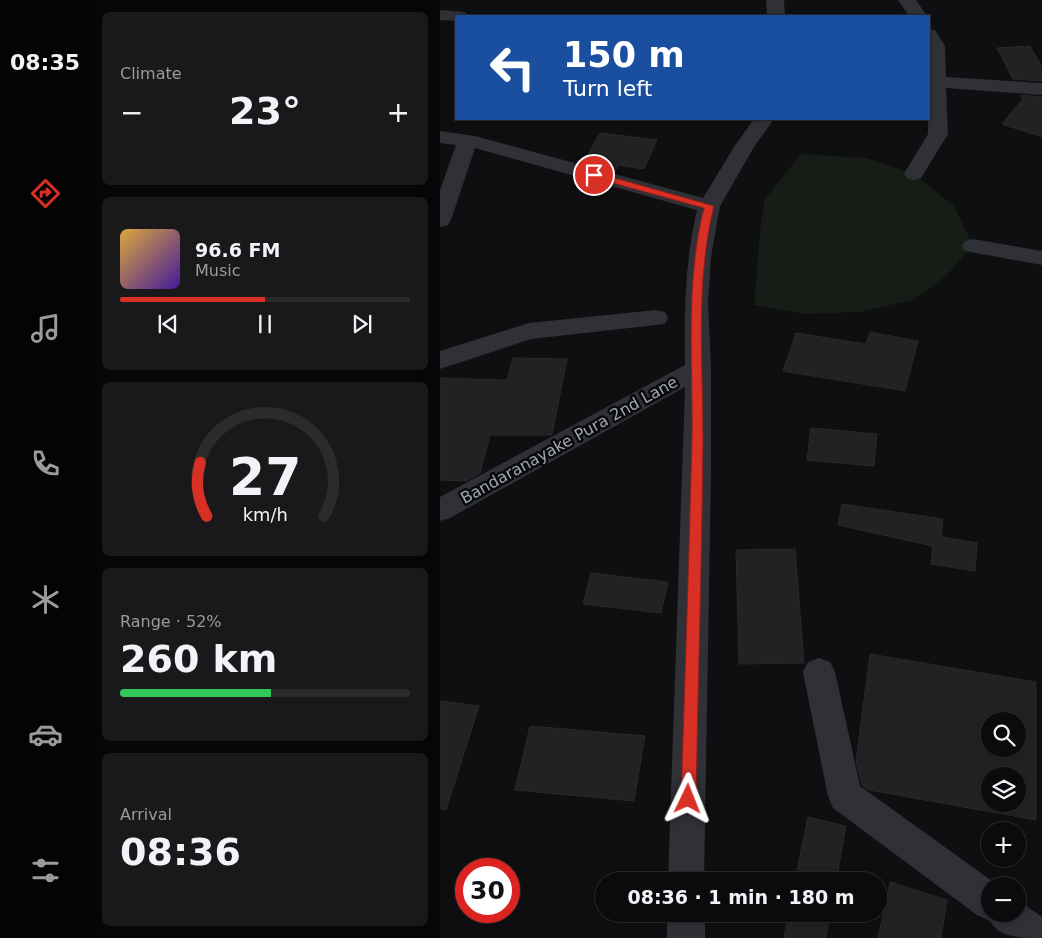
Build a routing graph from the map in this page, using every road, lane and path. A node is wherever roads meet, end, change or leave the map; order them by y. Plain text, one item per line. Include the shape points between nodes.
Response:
1 (775, 0) edge
2 (907, 0) edge
3 (440, 15) edge
4 (776, 15) edge
5 (917, 15) edge
6 (455, 16) edge
7 (930, 36) edge
8 (936, 82) junction
9 (1042, 89) edge
10 (763, 120) edge
11 (440, 137) edge
12 (468, 140) junction
13 (914, 174) dead end
14 (444, 194) edge
15 (709, 206) junction
16 (440, 220) edge
17 (973, 246) dead end
18 (1042, 258) edge
19 (656, 318) dead end
20 (440, 360) edge
21 (698, 369) junction
22 (440, 510) edge
23 (819, 672) dead end
24 (686, 872) edge
25 (981, 895) edge
26 (686, 922) edge
27 (1017, 922) edge
28 (686, 938) edge
29 (1039, 938) edge

1 - 4 street
2 - 5 street
3 - 6 street
7 - 8 street via 936,46
8 - 9 street
8 - 13 street via 938,134
10 - 15 street
11 - 12 street
12 - 14 street
12 - 15 street
14 - 16 street
15 - 21 street via 702,233 696,302
17 - 18 street
19 - 20 street via 529,331
21 - 22 street, Bandaranayake Pura 2nd Lane
21 - 24 street
23 - 25 street via 845,796
26 - 28 street
27 - 29 street

